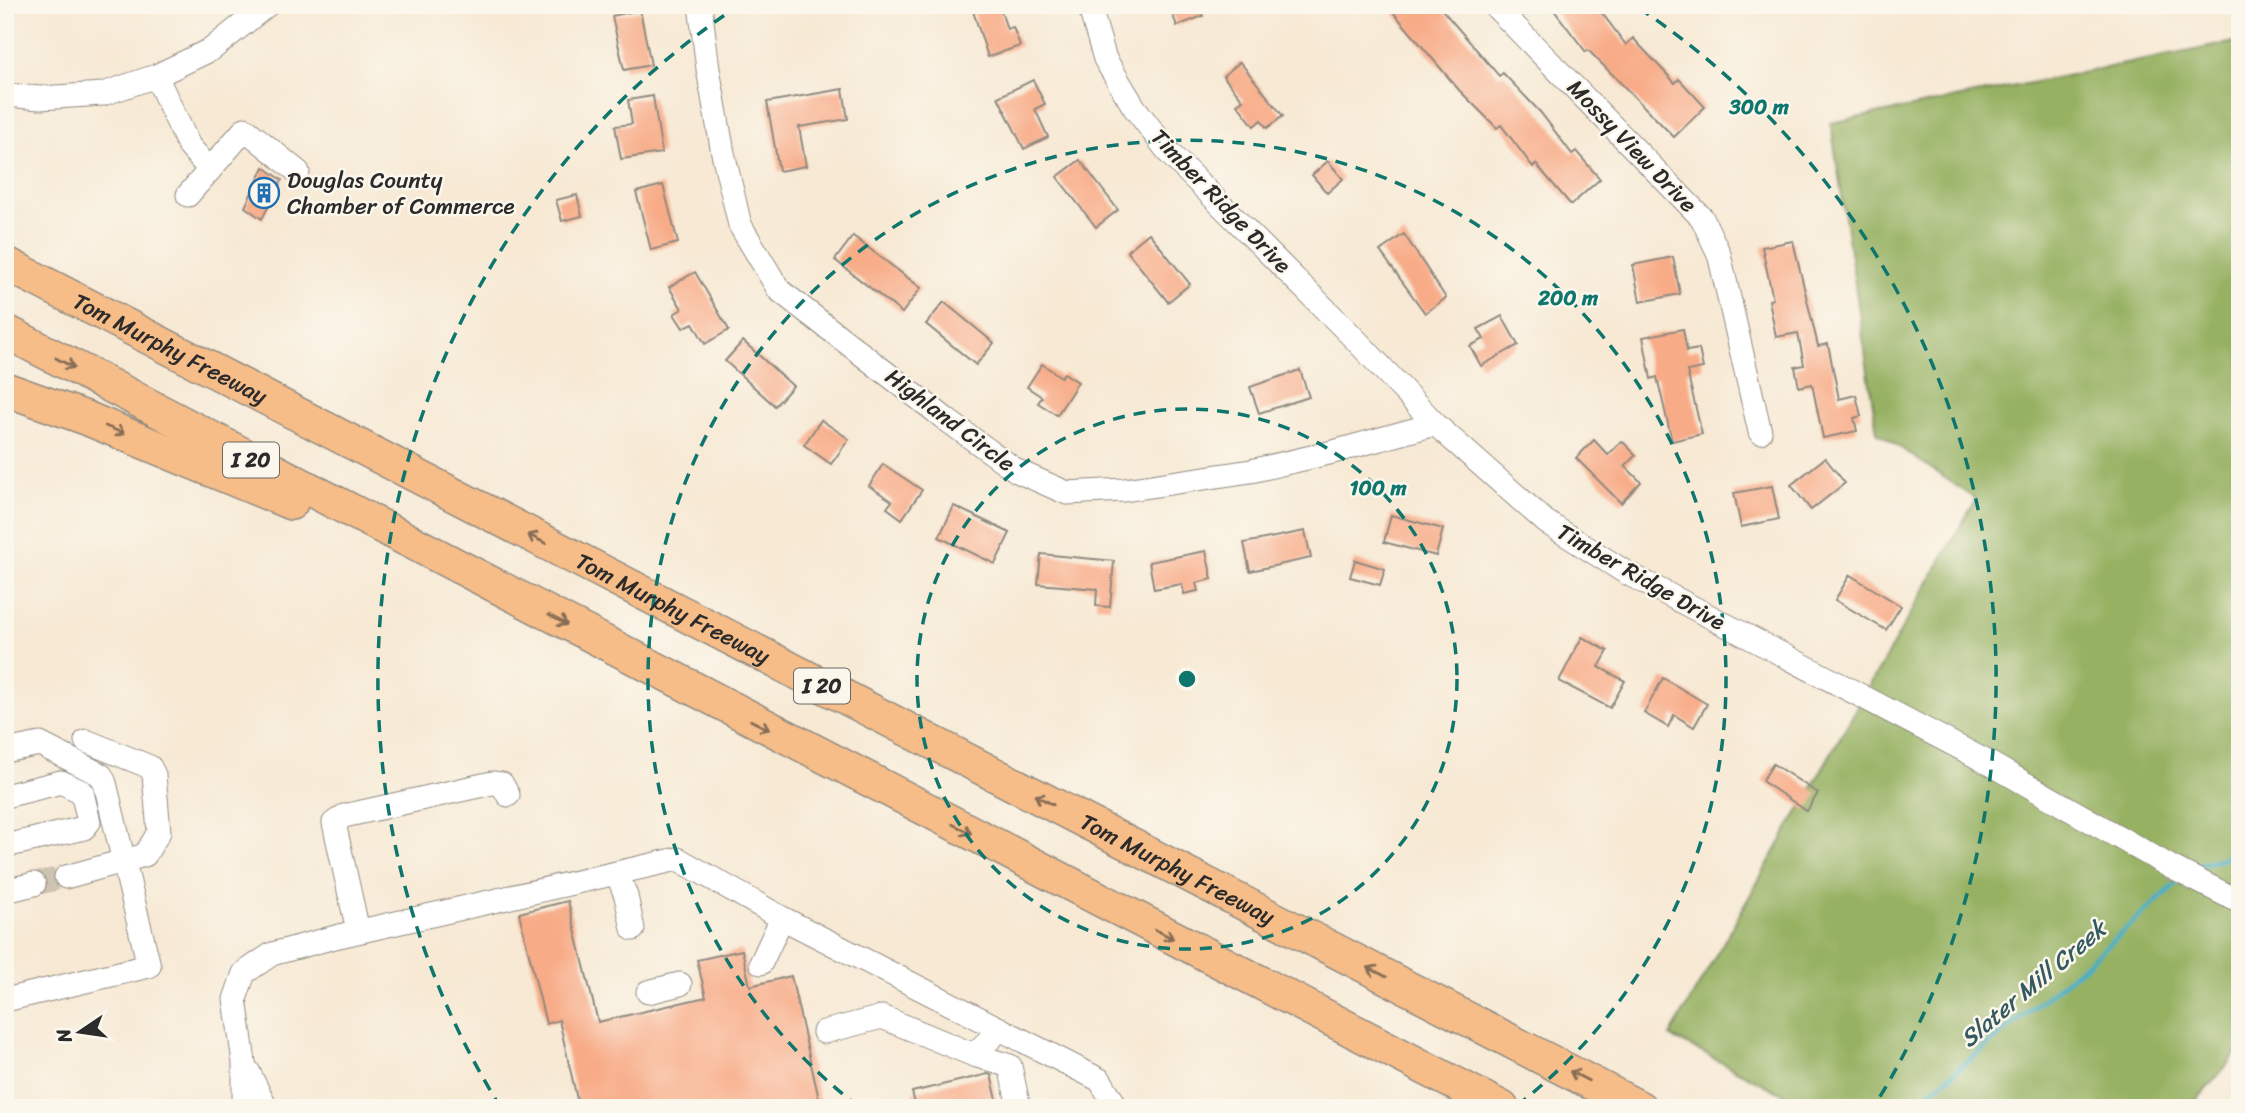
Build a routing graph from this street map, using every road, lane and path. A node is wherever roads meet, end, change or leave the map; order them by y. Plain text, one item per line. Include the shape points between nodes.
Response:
1 (267, 5) edge
2 (700, 5) edge
3 (1089, 5) edge
4 (1494, 5) edge
5 (156, 76) junction
6 (5, 95) edge
7 (210, 170) junction
8 (298, 172) dead end
9 (188, 195) dead end
10 (5, 263) edge
11 (5, 331) edge
12 (5, 390) edge
13 (1435, 424) junction
14 (1760, 432) dead end
15 (497, 588) junction
16 (86, 741) dead end
17 (5, 751) edge
18 (508, 795) dead end
19 (5, 796) edge
20 (5, 846) edge
21 (124, 862) junction
22 (617, 873) junction
23 (66, 877) tunnel mouth
24 (34, 884) tunnel mouth
25 (5, 891) edge
26 (2240, 902) edge
27 (782, 918) junction
28 (633, 929) dead end
29 (358, 931) junction
30 (761, 962) dead end
31 (680, 984) dead end
32 (648, 992) dead end
33 (5, 1000) edge
34 (1000, 1029) junction
35 (824, 1032) dead end
36 (974, 1055) junction
37 (244, 1062) junction
38 (244, 1108) edge
39 (266, 1108) edge
40 (1019, 1108) edge
41 (1117, 1108) edge
42 (1502, 1108) edge
43 (1640, 1108) edge

1 - 5 street via 212,50
2 - 13 street, Highland Circle via 723,153 740,225 779,290 1017,471 1067,494 1124,491 1251,471
3 - 13 street, Timber Ridge Drive via 1105,59 1170,153
4 - 14 street, Mossy View Drive via 1702,218 1719,254
5 - 6 street via 103,93 40,98
5 - 7 street via 188,146
7 - 8 street via 245,129
7 - 9 street
43 -> 10 highway, Tom Murphy Freeway / I 20
11 -> 15 highway, I 20
12 -> 15 highway via 86,418
13 - 26 street, Timber Ridge Drive via 1546,522 1625,572 1991,764
15 -> 42 highway, I 20
16 - 21 street via 150,767 154,775 159,832 145,855
17 - 21 street via 40,744 101,775
18 - 29 street via 502,784 492,783 344,816 334,823
19 - 20 street via 61,782 82,792 89,822 84,828
21 - 23 street
21 - 33 street via 149,966
22 - 27 street via 678,859
22 - 28 street
22 - 29 street
24 - 25 street
27 - 30 street
27 - 34 street
29 - 37 street via 272,954 244,974 235,999
31 - 32 street
34 - 36 street
34 - 41 street via 1100,1080
35 - 36 street via 882,1017
36 - 40 street via 1010,1066
37 - 38 street
37 - 39 street

